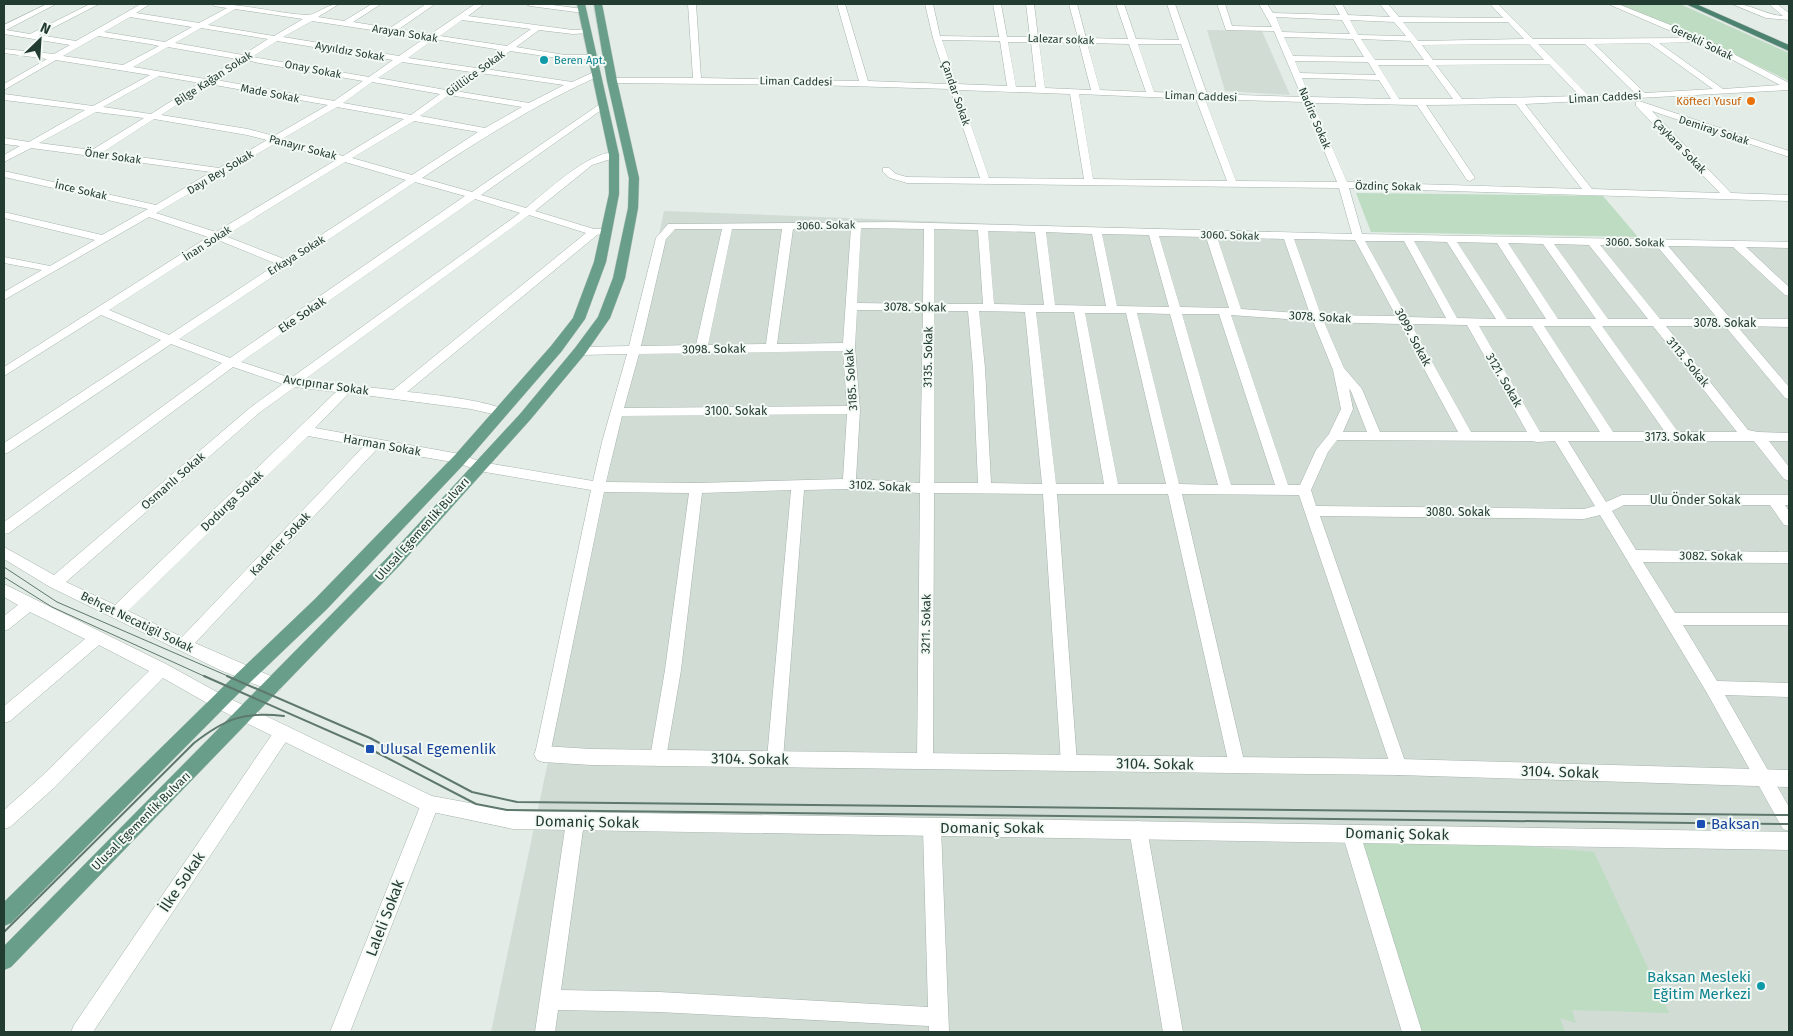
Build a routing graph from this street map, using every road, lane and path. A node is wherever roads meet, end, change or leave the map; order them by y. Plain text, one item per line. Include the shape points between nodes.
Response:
1 (52, 4) edge
2 (95, 4) edge
3 (146, 4) edge
4 (217, 4) edge
5 (282, 4) edge
6 (335, 4) edge
7 (377, 4) edge
8 (431, 4) edge
9 (480, 4) edge
10 (530, 4) edge
11 (598, 4) edge
12 (692, 4) edge
13 (841, 4) edge
14 (929, 4) edge
15 (997, 4) edge
16 (1030, 4) edge
17 (1073, 4) edge
18 (1120, 4) edge
19 (1171, 4) edge
20 (1221, 4) edge
21 (1262, 4) edge
22 (1338, 4) edge
23 (1384, 4) edge
24 (1494, 4) edge
25 (1612, 4) edge
26 (1690, 4) edge
27 (1712, 4) edge
28 (1736, 4) edge
29 (1773, 4) edge
30 (237, 5) edge
31 (581, 6) edge
32 (268, 12) junction
33 (129, 14) junction
34 (1271, 15) junction
35 (460, 17) junction
36 (1789, 17) edge
37 (312, 18) junction
38 (1347, 18) junction
39 (1747, 19) dead end
40 (1396, 20) junction
41 (1509, 20) junction
42 (346, 24) junction
43 (201, 25) junction
44 (537, 28) junction
45 (4, 30) edge
46 (391, 30) junction
47 (587, 31) junction
48 (1279, 32) junction
49 (96, 33) junction
50 (28, 36) junction
51 (1356, 36) junction
52 (433, 37) junction
53 (276, 38) junction
54 (937, 38) junction
55 (1003, 38) junction
56 (1034, 38) junction
57 (1082, 39) junction
58 (1650, 40) junction
59 (1700, 40) junction
60 (1132, 41) junction
61 (1415, 41) junction
62 (1530, 41) junction
63 (1587, 41) junction
64 (1184, 42) junction
65 (77, 44) junction
66 (166, 44) junction
67 (4, 46) edge
68 (508, 48) junction
69 (1789, 48) edge
70 (4, 52) edge
71 (54, 57) junction
72 (246, 57) junction
73 (594, 57) junction
74 (1290, 58) junction
75 (400, 59) junction
76 (1371, 62) junction
77 (1550, 62) junction
78 (1430, 63) junction
79 (125, 68) junction
80 (479, 70) junction
81 (157, 74) junction
82 (596, 74) junction
83 (1297, 75) junction
84 (1382, 78) junction
85 (370, 80) junction
86 (697, 80) junction
87 (612, 81) junction
88 (864, 82) junction
89 (6, 83) edge
90 (205, 83) junction
91 (571, 84) junction
92 (954, 86) junction
93 (1789, 87) edge
94 (1012, 88) junction
95 (1041, 90) junction
96 (1721, 91) junction
97 (1074, 92) junction
98 (1096, 92) junction
99 (447, 93) junction
100 (1151, 94) junction
101 (1201, 96) junction
102 (1632, 96) joint
103 (4, 97) edge
104 (1587, 98) junction
105 (1308, 100) junction
106 (1641, 100) junction
107 (1518, 101) junction
108 (1397, 102) junction
109 (1420, 102) junction
110 (1459, 102) junction
111 (334, 105) junction
112 (530, 106) junction
113 (603, 106) junction
114 (95, 108) junction
115 (154, 116) junction
116 (412, 118) junction
117 (486, 131) junction
118 (274, 140) junction
119 (4, 141) edge
120 (29, 144) junction
121 (92, 154) junction
122 (1789, 154) edge
123 (614, 155) junction
124 (343, 158) junction
125 (4, 159) edge
126 (222, 170) junction
127 (886, 170) dead end
128 (4, 174) edge
129 (1470, 178) dead end
130 (415, 179) junction
131 (986, 182) junction
132 (1089, 182) junction
133 (1233, 185) junction
134 (1344, 185) junction
135 (1590, 192) junction
136 (1727, 195) junction
137 (475, 196) junction
138 (1789, 198) edge
139 (153, 211) junction
140 (527, 212) junction
141 (4, 216) edge
142 (728, 225) junction
143 (856, 225) junction
144 (788, 226) junction
145 (929, 227) junction
146 (1040, 228) junction
147 (983, 229) junction
148 (1096, 230) junction
149 (601, 231) junction
150 (1153, 232) junction
151 (1211, 234) junction
152 (216, 236) junction
153 (1288, 236) junction
154 (1358, 236) junction
155 (1407, 238) junction
156 (104, 239) junction
157 (1450, 239) junction
158 (1500, 239) junction
159 (1546, 240) junction
160 (1592, 241) junction
161 (1660, 243) junction
162 (1735, 243) junction
163 (1789, 245) edge
164 (4, 260) edge
165 (284, 263) junction
166 (51, 269) junction
167 (1789, 293) edge
168 (4, 297) edge
169 (850, 306) junction
170 (929, 307) junction
171 (973, 308) junction
172 (989, 308) junction
173 (1030, 309) junction
174 (1050, 309) junction
175 (1079, 310) junction
176 (1112, 310) junction
177 (1131, 310) junction
178 (1174, 310) junction
179 (102, 311) junction
180 (1230, 311) junction
181 (1317, 318) junction
182 (1404, 321) junction
183 (1454, 322) junction
184 (1470, 322) junction
185 (1504, 322) junction
186 (1554, 322) junction
187 (1599, 322) junction
188 (1656, 322) junction
189 (1536, 323) junction
190 (1789, 323) edge
191 (1728, 324) junction
192 (168, 339) junction
193 (849, 347) junction
194 (771, 348) junction
195 (701, 349) junction
196 (634, 350) junction
197 (580, 351) junction
198 (232, 362) junction
199 (1339, 370) junction
200 (4, 372) edge
201 (294, 383) junction
202 (346, 389) junction
203 (396, 394) junction
204 (1789, 395) edge
205 (854, 410) junction
206 (501, 412) junction
207 (617, 412) junction
208 (305, 431) junction
209 (1375, 434) junction
210 (1334, 436) junction
211 (1758, 436) junction
212 (1467, 437) junction
213 (1789, 437) edge
214 (1537, 438) junction
215 (1560, 438) junction
216 (1610, 438) junction
217 (1675, 438) junction
218 (375, 444) junction
219 (4, 448) edge
220 (460, 459) junction
221 (480, 466) junction
222 (1789, 476) edge
223 (849, 484) junction
224 (798, 485) junction
225 (600, 486) junction
226 (696, 488) junction
227 (928, 488) junction
228 (985, 488) junction
229 (1050, 489) junction
230 (1112, 489) junction
231 (1172, 489) junction
232 (1226, 490) junction
233 (1283, 490) junction
234 (1304, 490) junction
235 (1774, 500) junction
236 (1789, 500) edge
237 (1604, 509) junction
238 (1311, 511) junction
239 (1789, 521) edge
240 (4, 529) edge
241 (4, 552) edge
242 (1633, 556) junction
243 (1789, 557) edge
244 (55, 583) junction
245 (4, 590) edge
246 (29, 604) junction
247 (117, 612) junction
248 (1670, 619) junction
249 (1789, 619) edge
250 (4, 626) edge
251 (98, 637) junction
252 (184, 645) junction
253 (161, 669) junction
254 (248, 675) junction
255 (274, 685) junction
256 (1713, 688) junction
257 (1789, 690) edge
258 (220, 702) junction
259 (247, 713) junction
260 (4, 716) edge
261 (283, 732) junction
262 (543, 754) joint
263 (658, 758) junction
264 (775, 759) junction
265 (925, 761) junction
266 (1069, 763) junction
267 (1237, 765) junction
268 (1400, 767) junction
269 (1766, 779) junction
270 (1789, 779) edge
271 (430, 804) junction
272 (4, 821) edge
273 (574, 822) junction
274 (1789, 822) edge
275 (932, 828) junction
276 (1138, 829) junction
277 (1351, 833) junction
278 (1789, 841) edge
279 (4, 916) edge
280 (4, 960) edge
281 (550, 1000) junction
282 (938, 1025) edge
283 (81, 1032) edge
284 (340, 1032) edge
285 (545, 1032) edge
286 (1173, 1032) edge
287 (1412, 1032) edge

1 - 45 street
2 - 50 street
3 - 33 street
4 - 30 street, Arayan Sokak
5 - 32 street
6 - 37 street, Bilge Kağan Sokak
7 - 42 street
8 - 46 street
9 - 35 street, Dayı Bey Sokak
10 - 31 street
11 - 87 main road, Ulusal Egemenlik Bulvarı
12 - 86 street
13 - 88 street
14 - 54 street, Çandar Sokak
15 - 55 street
16 - 56 street
17 - 57 street
18 - 60 street
19 - 64 street
20 - 48 street via 1229,28
21 - 34 street, Nadire Sokak
22 - 38 street
23 - 40 street
24 - 41 street
25 - 59 street, Gerekli Sokak
26 - 69 highway
27 - 39 highway
28 - 36 street via 1772,17
29 - 36 street
30 - 32 street, Arayan Sokak
30 - 43 street
31 - 47 main road, Ulusal Egemenlik Bulvarı
32 - 37 street, Arayan Sokak
33 - 43 street, Ayyıldız Sokak
33 - 49 street
34 - 38 street
34 - 48 street, Nadire Sokak
35 - 44 street
35 - 52 street, Dayı Bey Sokak
37 - 42 street, Arayan Sokak
37 - 53 street, Bilge Kağan Sokak
38 - 40 street
38 - 51 street
40 - 41 street
40 - 61 street
41 - 62 street
42 - 46 street, Arayan Sokak
43 - 53 street, Ayyıldız Sokak
43 - 66 street
44 - 47 street
44 - 68 street, Güllüce Sokak
45 - 50 street
46 - 52 street, Arayan Sokak
47 - 73 main road, Ulusal Egemenlik Bulvarı
48 - 51 street
48 - 74 street, Nadire Sokak
49 - 65 street
49 - 66 street, Onay Sokak
50 - 65 street
50 - 67 street
51 - 61 street
51 - 76 street
52 - 68 street, Arayan Sokak
52 - 75 street, Dayı Bey Sokak
53 - 72 street, Bilge Kağan Sokak
53 - 75 street, Ayyıldız Sokak
54 - 55 street, Lalezar sokak
54 - 92 street, Çandar Sokak
55 - 56 street, Lalezar sokak
55 - 94 street
56 - 57 street, Lalezar sokak
56 - 95 street
57 - 60 street, Lalezar sokak
57 - 98 street
58 - 59 street
58 - 63 street
58 - 96 street
59 - 93 street, Gerekli Sokak
60 - 64 street, Lalezar sokak
60 - 100 street
61 - 62 street
61 - 78 street
62 - 63 street
62 - 77 street
63 - 106 street
64 - 101 street
65 - 71 street
66 - 72 street, Onay Sokak
66 - 79 street
68 - 73 street, Arayan Sokak via 566,57
68 - 80 street, Güllüce Sokak
70 - 71 street, Made Sokak
71 - 79 street, Made Sokak
71 - 89 street
72 - 85 street, Onay Sokak
72 - 90 street, Bilge Kağan Sokak
73 - 82 main road, Ulusal Egemenlik Bulvarı
74 - 76 street
74 - 83 street, Nadire Sokak
75 - 80 street, Ayyıldız Sokak
75 - 85 street, Dayı Bey Sokak
76 - 78 street
76 - 84 street
77 - 78 street
77 - 104 street
78 - 110 street
79 - 81 street, Made Sokak
80 - 91 street, Ayyıldız Sokak
80 - 99 street, Güllüce Sokak
81 - 90 street, Made Sokak
81 - 114 street
82 - 91 street, Erkaya Sokak
82 - 113 main road, Ulusal Egemenlik Bulvarı
83 - 84 street
83 - 105 street, Nadire Sokak
84 - 108 street
85 - 99 street, Onay Sokak
85 - 111 street, Dayı Bey Sokak
86 - 87 street, Liman Caddesi
86 - 88 street, Liman Caddesi
87 - 197 main road, Ulusal Egemenlik Bulvarı via 634,178 633,208 619,278 604,318
88 - 92 street, Liman Caddesi
90 - 111 street, Made Sokak
90 - 115 street, Bilge Kağan Sokak
91 - 112 street, Erkaya Sokak
92 - 94 street, Liman Caddesi
92 - 131 street, Çandar Sokak
93 - 96 street, Liman Caddesi
94 - 95 street, Liman Caddesi
95 - 97 street, Liman Caddesi
96 - 106 street, Liman Caddesi
97 - 98 street, Liman Caddesi
97 - 132 street
98 - 100 street, Liman Caddesi
99 - 112 street, Onay Sokak
99 - 116 street, Güllüce Sokak
100 - 101 street, Liman Caddesi
101 - 105 street, Liman Caddesi
101 - 133 street
102 - 104 street, Liman Caddesi
102 - 106 street, Çaykara Sokak
103 - 114 street, Panayır Sokak
104 - 107 street, Liman Caddesi
105 - 108 street, Liman Caddesi
105 - 134 street, Nadire Sokak
106 - 122 street, Demiray Sokak
106 - 136 street, Çaykara Sokak
107 - 110 street, Liman Caddesi
107 - 135 street
108 - 109 street, Liman Caddesi
109 - 110 street, Liman Caddesi
109 - 129 street
111 - 116 street, Made Sokak
111 - 118 street, Dayı Bey Sokak
112 - 117 street, Erkaya Sokak
113 - 123 main road, Ulusal Egemenlik Bulvarı
113 - 137 street, Eke Sokak
114 - 115 street, Panayır Sokak
114 - 120 street
115 - 118 street, Panayır Sokak via 248,132
115 - 121 street, Bilge Kağan Sokak
116 - 117 street, Made Sokak
116 - 124 street, İnan Sokak
117 - 130 street, Erkaya Sokak
118 - 124 street, Panayır Sokak
118 - 126 street, Dayı Bey Sokak
119 - 120 street, Öner Sokak
120 - 121 street, Öner Sokak
120 - 125 street
121 - 126 street, Öner Sokak
123 - 140 street, Osmanlı Sokak via 589,163
123 - 149 main road, Ulusal Egemenlik Bulvarı via 614,194
124 - 130 street, Panayır Sokak
124 - 152 street, İnan Sokak
126 - 139 street, Dayı Bey Sokak
127 - 131 street, Özdinç Sokak via 907,180
128 - 139 street, İnce Sokak via 60,185
130 - 137 street, Panayır Sokak
130 - 165 street, Erkaya Sokak
131 - 132 street, Özdinç Sokak
132 - 133 street, Özdinç Sokak
133 - 134 street, Özdinç Sokak
134 - 135 street, Özdinç Sokak
134 - 154 street, Nadire Sokak
135 - 136 street, Özdinç Sokak
136 - 138 street, Özdinç Sokak
137 - 140 street, Panayır Sokak
137 - 198 street, Eke Sokak
139 - 152 street, İnce Sokak
139 - 156 street, Dayı Bey Sokak
140 - 149 street, Panayır Sokak
140 - 201 street, Osmanlı Sokak
141 - 156 street
142 - 144 street, 3060. Sokak
142 - 195 street
142 - 196 street, 3060. Sokak via 672,226 661,238
143 - 144 street, 3060. Sokak
143 - 145 street, 3060. Sokak
143 - 169 street, 3185. Sokak
144 - 194 street
145 - 147 street, 3060. Sokak
145 - 170 street, 3135. Sokak
146 - 147 street, 3060. Sokak
146 - 148 street, 3060. Sokak
146 - 174 street
147 - 172 street
148 - 150 street, 3060. Sokak
148 - 176 street
149 - 203 street
149 - 206 main road, Ulusal Egemenlik Bulvarı via 588,298 579,319
150 - 151 street, 3060. Sokak
150 - 178 street
151 - 153 street, 3060. Sokak
151 - 180 street
152 - 165 street, İnce Sokak
152 - 179 street, İnan Sokak
153 - 154 street, 3060. Sokak
153 - 181 street
154 - 155 street, 3060. Sokak
154 - 182 street, 3099. Sokak
155 - 157 street, 3060. Sokak
155 - 183 street
156 - 166 street, Dayı Bey Sokak
157 - 158 street, 3060. Sokak
157 - 185 street
158 - 159 street, 3060. Sokak
158 - 186 street
159 - 160 street, 3060. Sokak
159 - 187 street
160 - 161 street, 3060. Sokak
160 - 188 street, 3113. Sokak
161 - 162 street, 3060. Sokak
161 - 191 street
162 - 163 street, 3060. Sokak
162 - 167 street
164 - 166 street
165 - 192 street, Erkaya Sokak
166 - 168 street, Dayı Bey Sokak
169 - 170 street, 3078. Sokak
169 - 193 street, 3185. Sokak
170 - 171 street, 3078. Sokak
170 - 227 street, 3135. Sokak via 926,359
171 - 172 street, 3078. Sokak
171 - 228 street
172 - 173 street, 3078. Sokak
173 - 174 street, 3078. Sokak
173 - 229 street via 1041,385
174 - 175 street, 3078. Sokak
175 - 176 street, 3078. Sokak
175 - 230 street
176 - 177 street, 3078. Sokak
177 - 178 street, 3078. Sokak
177 - 231 street
178 - 180 street, 3078. Sokak
178 - 232 street
179 - 192 street, Avcıpınar Sokak
179 - 200 street, İnan Sokak
180 - 181 street, 3078. Sokak
180 - 233 street
181 - 182 street, 3078. Sokak
181 - 199 street
182 - 183 street, 3078. Sokak
182 - 212 street, 3099. Sokak
183 - 184 street, 3078. Sokak
184 - 185 street, 3078. Sokak
184 - 214 street, 3121. Sokak
185 - 189 street, 3078. Sokak
186 - 187 street, 3078. Sokak
186 - 189 street, 3078. Sokak
187 - 188 street, 3078. Sokak
187 - 217 street
188 - 191 street, 3078. Sokak
188 - 211 street, 3113. Sokak via 1744,433
189 - 216 street
190 - 191 street, 3078. Sokak
191 - 204 street
192 - 198 street, Avcıpınar Sokak
192 - 219 street, Erkaya Sokak
193 - 194 street, 3098. Sokak
193 - 205 street, 3185. Sokak
194 - 195 street, 3098. Sokak
195 - 196 street, 3098. Sokak
196 - 197 street, 3098. Sokak
196 - 207 street
197 - 221 main road, Ulusal Egemenlik Bulvarı
198 - 201 street, Avcıpınar Sokak
198 - 240 street, Eke Sokak
199 - 209 street via 1356,389
199 - 210 street via 1347,409
201 - 202 street, Avcıpınar Sokak
201 - 244 street, Osmanlı Sokak via 255,410
202 - 203 street, Avcıpınar Sokak
202 - 208 street, Dodurga Sokak
203 - 206 street, Avcıpınar Sokak
205 - 207 street, 3100. Sokak
205 - 223 street, 3185. Sokak
206 - 220 main road, Ulusal Egemenlik Bulvarı
207 - 225 street
208 - 218 street, Harman Sokak
208 - 247 street, Dodurga Sokak
209 - 210 street, 3173. Sokak
209 - 212 street, 3173. Sokak
210 - 234 street via 1322,450
211 - 213 street, 3173. Sokak
211 - 217 street, 3173. Sokak
211 - 222 street, 3113. Sokak
212 - 214 street, 3173. Sokak
214 - 215 street, 3173. Sokak
215 - 216 street, 3173. Sokak
215 - 237 street
216 - 217 street, 3173. Sokak
218 - 220 street, Harman Sokak
218 - 252 street, Kaderler Sokak
220 - 221 street, 3102. Sokak
220 - 254 main road, Ulusal Egemenlik Bulvarı
221 - 225 street, 3102. Sokak
221 - 255 main road, Ulusal Egemenlik Bulvarı
223 - 224 street, 3102. Sokak
223 - 227 street, 3102. Sokak
224 - 226 street, 3102. Sokak
224 - 264 street
225 - 226 street, 3102. Sokak
225 - 262 street
226 - 263 street via 673,670
227 - 228 street, 3102. Sokak
227 - 265 street, 3211. Sokak
228 - 229 street, 3102. Sokak
229 - 230 street, 3102. Sokak
229 - 266 street
230 - 231 street, 3102. Sokak
231 - 232 street, 3102. Sokak
231 - 267 street
232 - 233 street, 3102. Sokak
233 - 234 street, 3102. Sokak
234 - 238 street
235 - 236 street, Ulu Önder Sokak
235 - 237 street, Ulu Önder Sokak via 1622,500
235 - 239 street
237 - 238 street, 3080. Sokak via 1584,514
237 - 242 street
238 - 268 street
241 - 244 street, Behçet Necatigil Sokak
242 - 243 street, 3082. Sokak
242 - 248 street
244 - 247 street, Behçet Necatigil Sokak
245 - 246 street
246 - 250 street
246 - 251 street
247 - 252 street, Behçet Necatigil Sokak
248 - 249 street
248 - 256 street
251 - 253 street
251 - 260 street
252 - 254 street, Behçet Necatigil Sokak
253 - 258 street
253 - 272 street via 48,782
254 - 255 street, Behçet Necatigil Sokak
254 - 258 main road, Ulusal Egemenlik Bulvarı
255 - 259 main road, Ulusal Egemenlik Bulvarı
256 - 257 street
256 - 269 street
258 - 259 street, Domaniç Sokak
258 - 279 main road, Ulusal Egemenlik Bulvarı
259 - 261 street, Domaniç Sokak
259 - 280 main road, Ulusal Egemenlik Bulvarı
261 - 271 street, Domaniç Sokak
261 - 283 street, İlke Sokak
262 - 263 street, 3104. Sokak
263 - 264 street, 3104. Sokak
264 - 265 street, 3104. Sokak
265 - 266 street, 3104. Sokak
266 - 267 street, 3104. Sokak
267 - 268 street, 3104. Sokak
268 - 269 street, 3104. Sokak
269 - 270 street, 3104. Sokak
269 - 274 street
271 - 273 street, Domaniç Sokak via 513,820
271 - 284 street, Laleli Sokak
273 - 275 street, Domaniç Sokak
273 - 281 street
275 - 276 street, Domaniç Sokak
275 - 282 street
276 - 277 street, Domaniç Sokak
276 - 286 street
277 - 278 street, Domaniç Sokak
277 - 287 street
281 - 282 street via 659,1002
281 - 285 street

